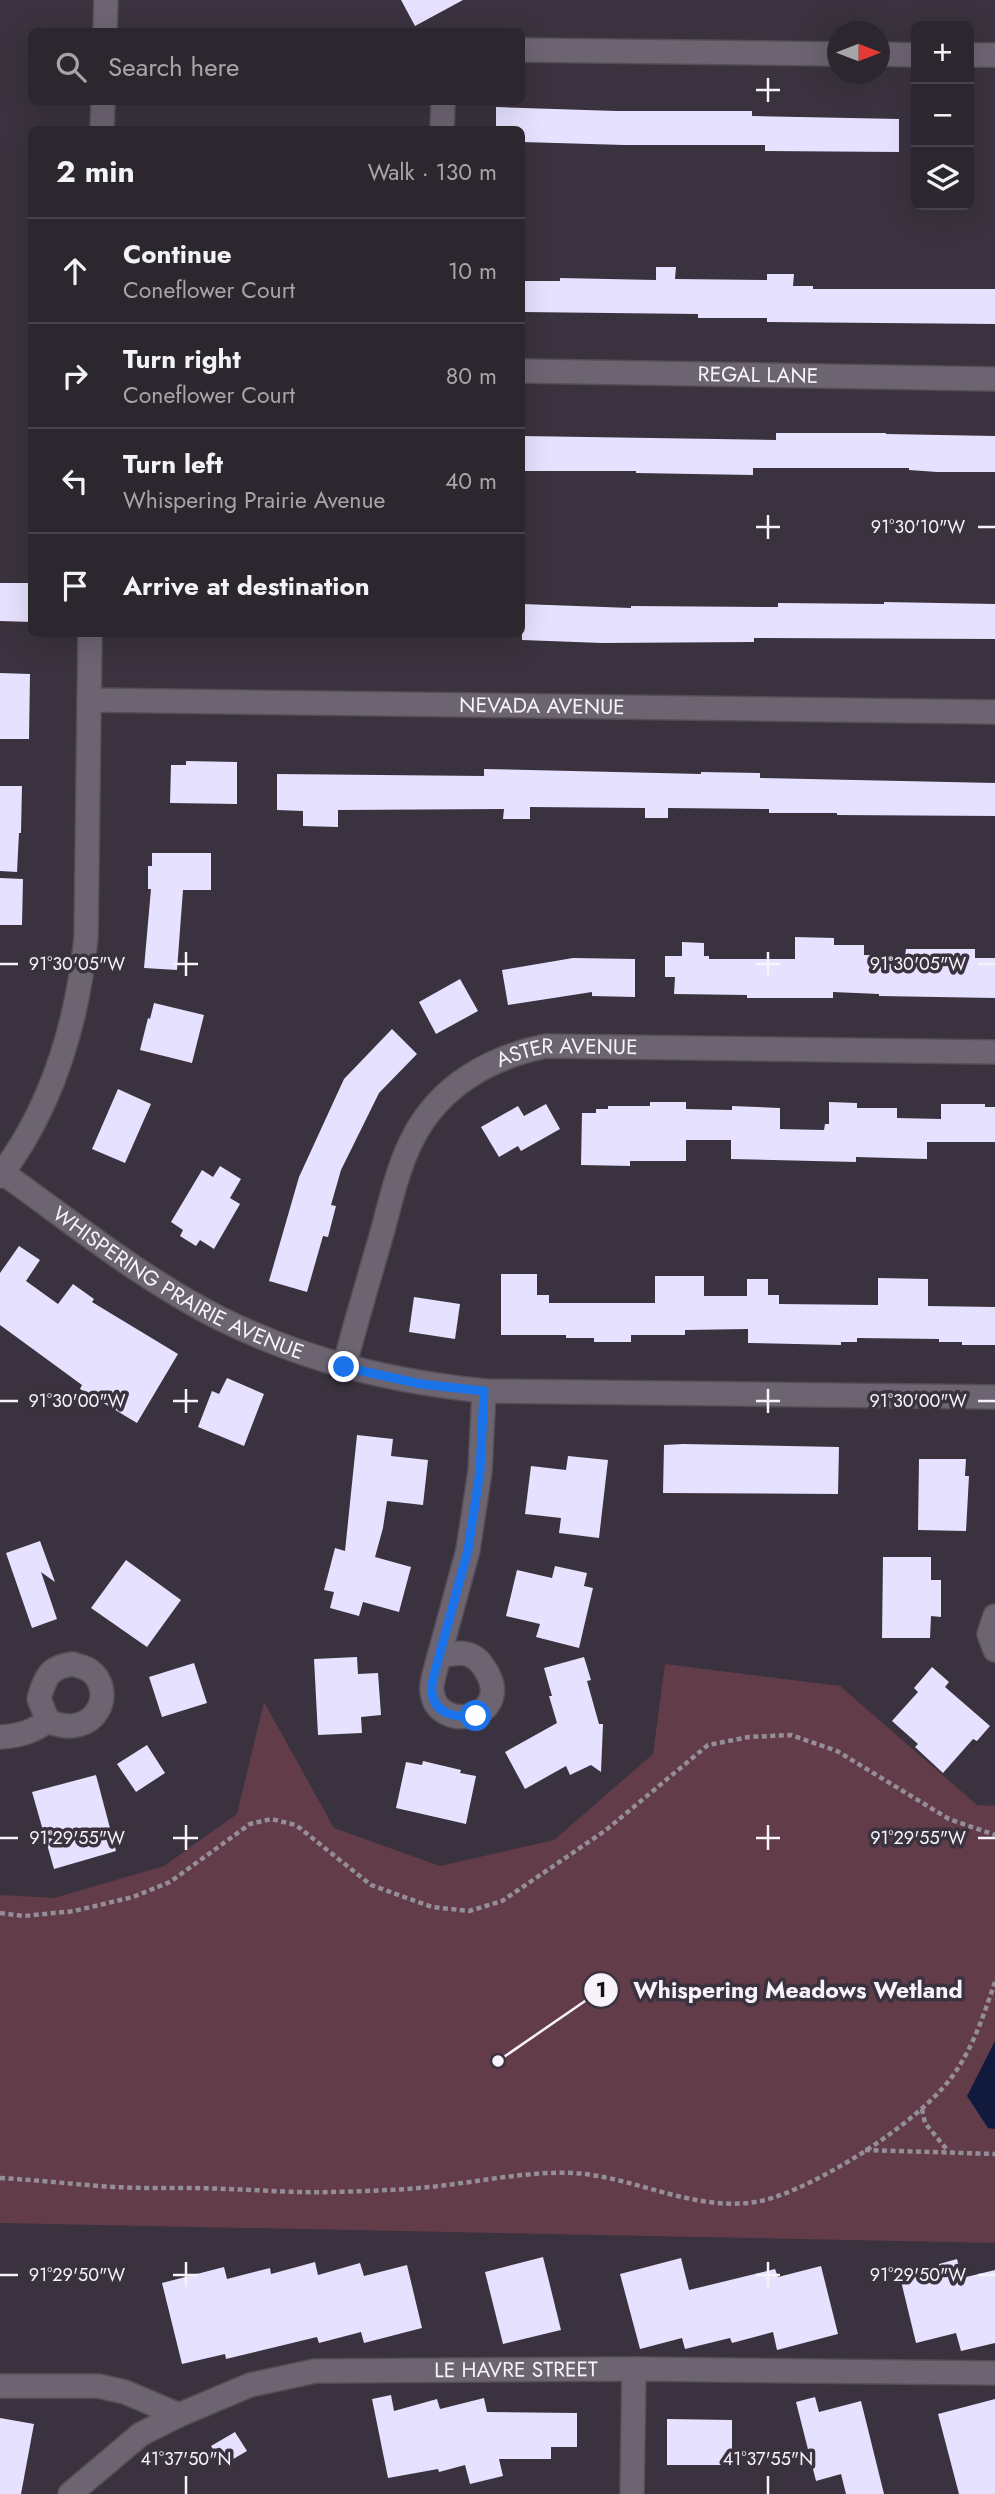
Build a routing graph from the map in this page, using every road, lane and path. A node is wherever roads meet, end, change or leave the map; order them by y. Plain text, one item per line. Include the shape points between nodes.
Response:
1 (106, 0) edge
2 (105, 28) edge
3 (525, 50) edge
4 (827, 54) edge
5 (890, 54) edge
6 (911, 55) edge
7 (974, 55) edge
8 (995, 55) edge
9 (103, 105) edge
10 (443, 105) edge
11 (102, 126) edge
12 (442, 126) edge
13 (525, 371) edge
14 (995, 379) edge
15 (90, 637) edge
16 (89, 700) junction
17 (995, 712) edge
18 (995, 1052) edge
19 (1, 1175) edge
20 (344, 1367) junction
21 (484, 1391) junction
22 (995, 1397) edge
23 (995, 1616) edge
24 (995, 1650) edge
25 (440, 1656) dead end
26 (48, 1721) dead end
27 (0, 1737) edge
28 (995, 1835) edge
29 (0, 1913) edge
30 (995, 1982) edge
31 (922, 2109) junction
32 (864, 2150) junction
33 (949, 2151) junction
34 (995, 2154) edge
35 (0, 2178) edge
36 (635, 2369) junction
37 (995, 2373) edge
38 (0, 2386) edge
39 (179, 2415) junction
40 (70, 2494) edge
41 (632, 2494) edge

1 - 2 street
3 - 4 street
5 - 6 street
7 - 8 street
9 - 11 street
10 - 12 street
13 - 14 street, REGAL LANE
15 - 16 street
16 - 17 street, NEVADA AVENUE
16 - 19 street via 82,981 53,1080
18 - 20 street, ASTER AVENUE via 547,1046 484,1065 441,1099 414,1135 400,1168
19 - 20 street, WHISPERING PRAIRIE AVENUE via 156,1282 218,1317 279,1345
20 - 21 street, WHISPERING PRAIRIE AVENUE via 421,1384
21 - 22 street, WHISPERING PRAIRIE AVENUE
21 - 25 street via 480,1471 468,1550
23 - 24 street via 989,1634
26 - 27 street via 17,1736
28 - 29 path via 949,1818 837,1751 791,1735 748,1737 708,1745 585,1844 502,1901 469,1911 432,1907 371,1885 296,1825 271,1818 250,1824 170,1882 133,1897 74,1911 24,1916
30 - 31 path via 976,2035 957,2070
31 - 32 path
31 - 33 path via 925,2123
32 - 33 path
32 - 35 path via 774,2197 744,2203 673,2195 573,2173 328,2193 116,2188
33 - 34 path
36 - 37 street, LE HAVRE STREET
36 - 39 street, LE HAVRE STREET via 316,2371 250,2385
36 - 41 street
38 - 39 street via 98,2386
39 - 40 street, LE HAVRE STREET via 141,2434

